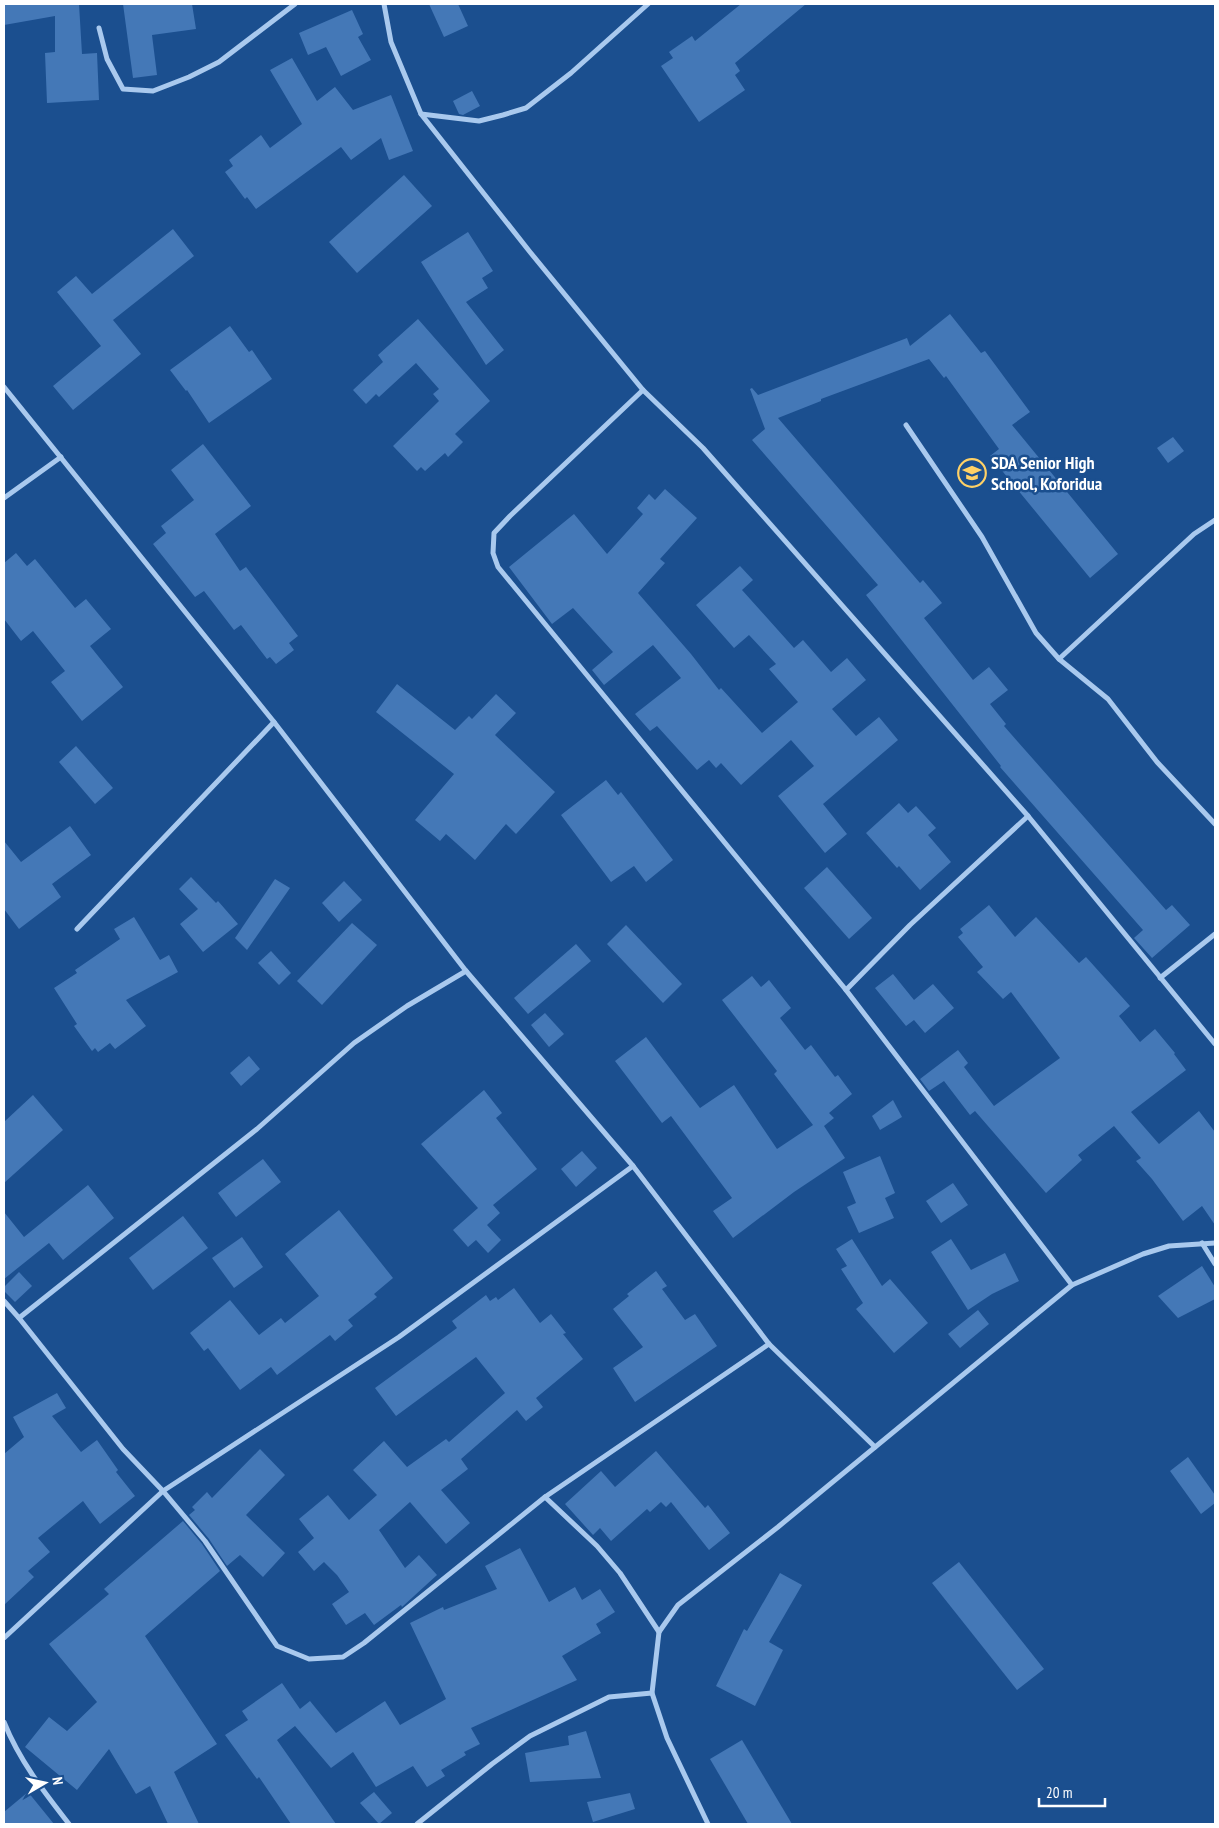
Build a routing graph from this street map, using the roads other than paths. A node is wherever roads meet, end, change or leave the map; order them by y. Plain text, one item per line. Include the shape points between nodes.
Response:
1 (295, 4) edge
2 (384, 4) edge
3 (648, 4) edge
4 (100, 28) dead end
5 (421, 114) junction
6 (4, 388) edge
7 (643, 390) junction
8 (906, 424) dead end
9 (61, 458) junction
10 (4, 498) edge
11 (1215, 520) edge
12 (1060, 659) junction
13 (274, 722) junction
14 (1028, 816) junction
15 (1215, 824) edge
16 (77, 929) dead end
17 (1215, 934) edge
18 (466, 971) junction
19 (1160, 978) junction
20 (846, 990) junction
21 (1215, 1044) edge
22 (632, 1166) junction
23 (1202, 1243) junction
24 (1215, 1243) edge
25 (1215, 1264) edge
26 (1072, 1285) junction
27 (4, 1302) edge
28 (19, 1318) junction
29 (769, 1344) junction
30 (874, 1447) junction
31 (163, 1491) junction
32 (545, 1497) junction
33 (659, 1632) junction
34 (4, 1638) edge
35 (652, 1692) junction
36 (4, 1722) edge
37 (69, 1824) edge
38 (417, 1824) edge
39 (708, 1824) edge

1 - 4 street via 219,62 153,91 123,89 107,59
2 - 5 street via 391,42
3 - 5 street via 571,73 526,108 479,121
5 - 7 street
6 - 9 street
7 - 14 street via 703,448
7 - 20 street via 494,533 493,553 498,567
8 - 12 street via 982,537 1036,633
9 - 10 street
9 - 13 street
11 - 12 street via 1194,534
12 - 15 street via 1108,699 1158,762
13 - 16 street
13 - 18 street
14 - 19 street
14 - 20 street via 910,925
17 - 19 street
18 - 22 street
18 - 28 street via 354,1043 257,1129
19 - 21 street
20 - 26 street
22 - 29 street
22 - 31 street via 399,1337
23 - 24 street
23 - 25 street
23 - 26 street via 1169,1246 1142,1254
26 - 30 street
27 - 28 street
28 - 31 street via 123,1449
29 - 30 street
29 - 32 street
30 - 33 street via 678,1605
31 - 32 street via 205,1541 277,1646 308,1659 343,1657 364,1643
31 - 34 street
32 - 33 street via 598,1546
33 - 35 street
35 - 38 street via 609,1697 530,1736
35 - 39 street via 668,1738
36 - 37 street via 33,1778

